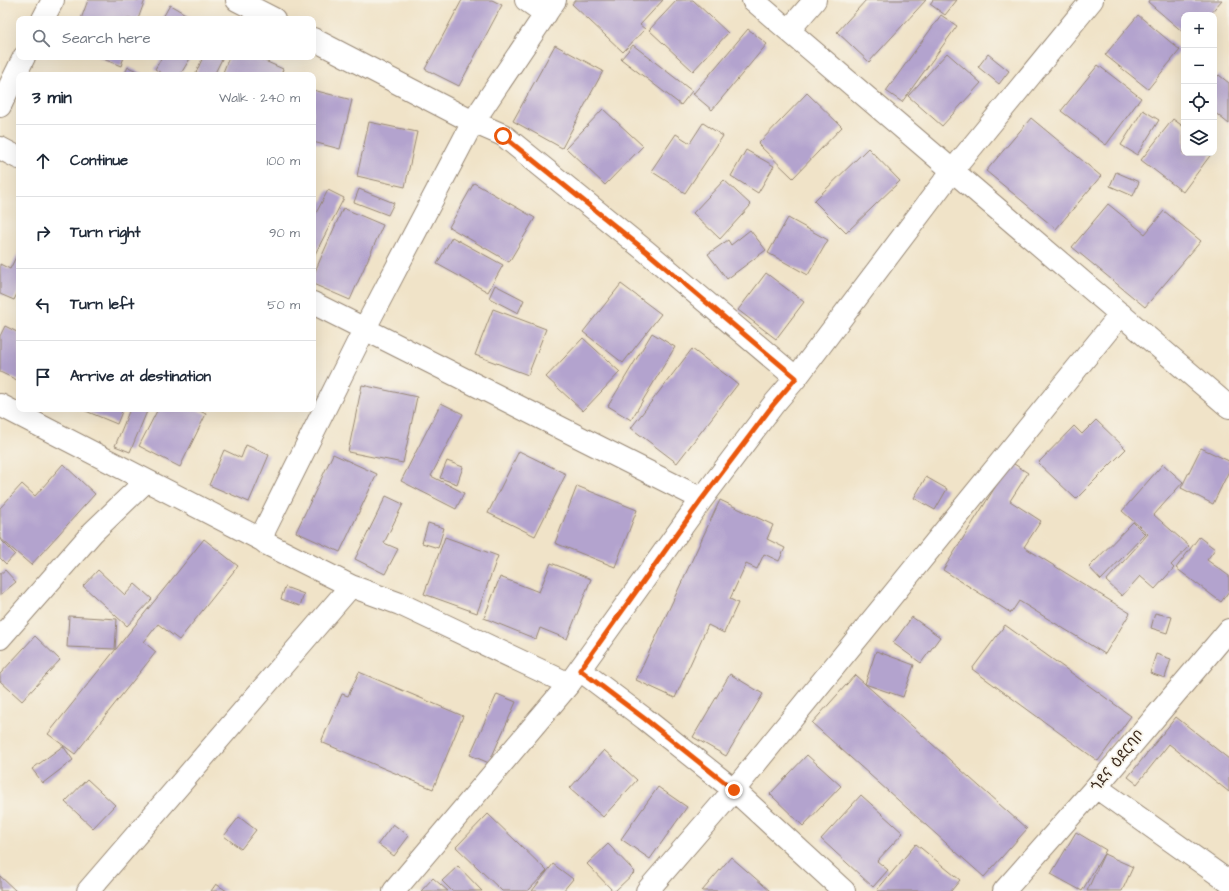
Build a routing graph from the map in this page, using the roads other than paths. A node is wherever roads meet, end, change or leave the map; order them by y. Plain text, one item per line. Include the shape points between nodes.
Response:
1 (53, 0) edge
2 (237, 0) edge
3 (526, 0) edge
4 (753, 0) edge
5 (815, 0) edge
6 (1092, 0) edge
7 (550, 7) edge
8 (45, 16) edge
9 (268, 16) edge
10 (789, 30) junction
11 (316, 41) edge
12 (23, 60) edge
13 (17, 72) edge
14 (16, 73) edge
15 (0, 106) edge
16 (473, 122) junction
17 (0, 148) edge
18 (16, 156) edge
19 (953, 170) junction
20 (316, 304) edge
21 (1121, 314) junction
22 (365, 328) junction
23 (796, 378) junction
24 (0, 405) edge
25 (1229, 407) edge
26 (146, 481) junction
27 (702, 499) junction
28 (262, 540) junction
29 (351, 586) junction
30 (1229, 630) edge
31 (0, 638) edge
32 (575, 677) junction
33 (1096, 787) junction
34 (734, 790) junction
35 (1229, 882) edge
36 (88, 891) edge
37 (394, 891) edge
38 (647, 891) edge
39 (844, 891) edge
40 (1004, 891) edge

1 - 8 street
2 - 9 street
3 - 7 street
4 - 10 street
5 - 10 street
6 - 19 street
7 - 16 street
10 - 19 street
11 - 16 street
12 - 13 street
14 - 15 street
16 - 22 street
16 - 23 street via 503,136 647,252
17 - 18 street
19 - 21 street
19 - 23 street
20 - 22 street
21 - 25 street
21 - 34 street
22 - 27 street
22 - 28 street via 265,529
23 - 27 street
24 - 26 street
26 - 28 street
26 - 31 street via 93,532
27 - 32 street
28 - 29 street
29 - 32 street
29 - 36 street
30 - 33 street, ጎደና ዕደርባቦ
32 - 34 street via 645,719
32 - 37 street
33 - 35 street
33 - 40 street, ጎደና ዕደርባቦ
34 - 38 street
34 - 39 street

